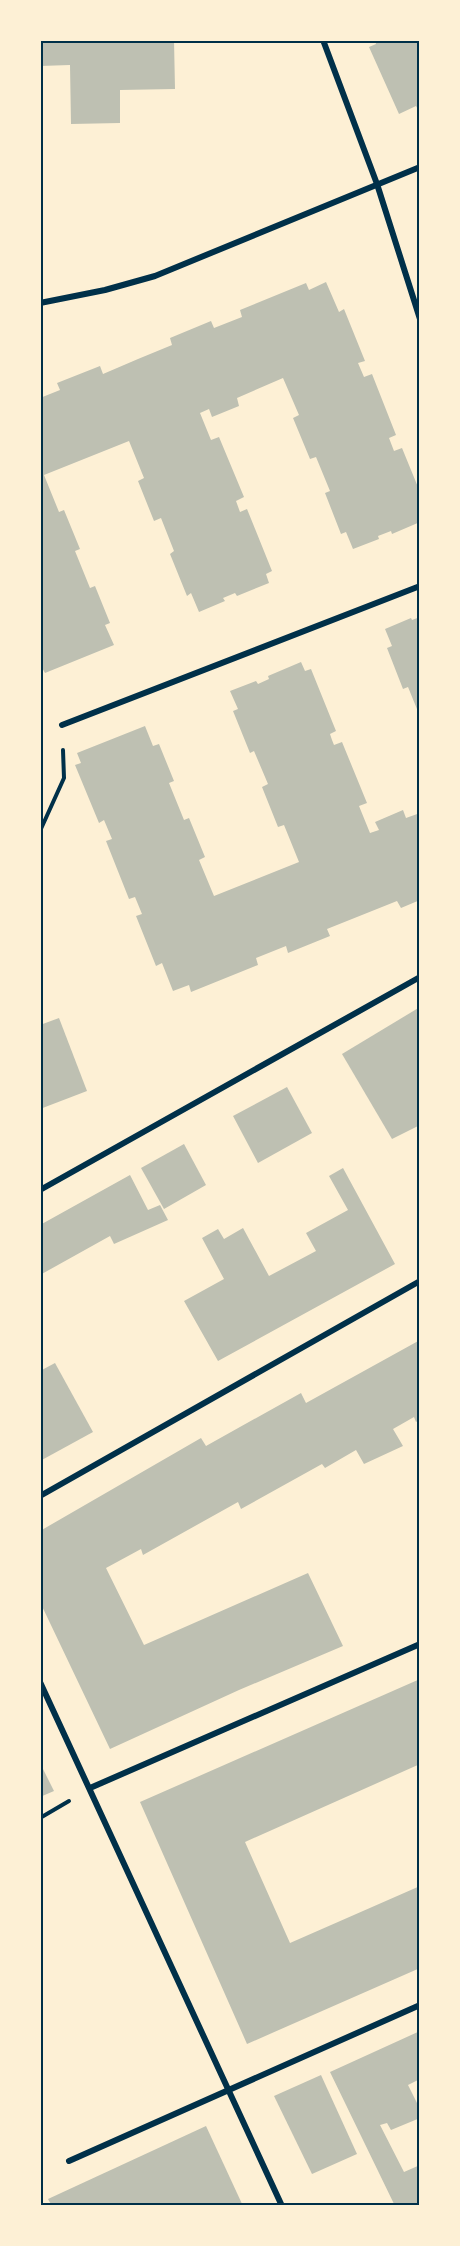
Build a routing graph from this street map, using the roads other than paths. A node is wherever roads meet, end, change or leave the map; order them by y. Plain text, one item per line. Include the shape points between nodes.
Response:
1 (323, 40) edge
2 (420, 167) edge
3 (377, 184) junction
4 (40, 303) edge
5 (420, 319) edge
6 (420, 586) edge
7 (62, 725) road end
8 (420, 977) edge
9 (40, 1190) edge
10 (420, 1281) edge
11 (40, 1496) edge
12 (420, 1644) edge
13 (40, 1682) edge
14 (90, 1788) junction
15 (420, 2005) edge
16 (228, 2091) junction
17 (69, 2161) dead end
18 (282, 2205) edge

1 - 3 street
2 - 3 street
3 - 4 street via 155,276
3 - 5 street
6 - 7 street
8 - 9 street
10 - 11 street
12 - 14 street
13 - 14 street
14 - 16 street
15 - 16 street
16 - 17 street
16 - 18 street

